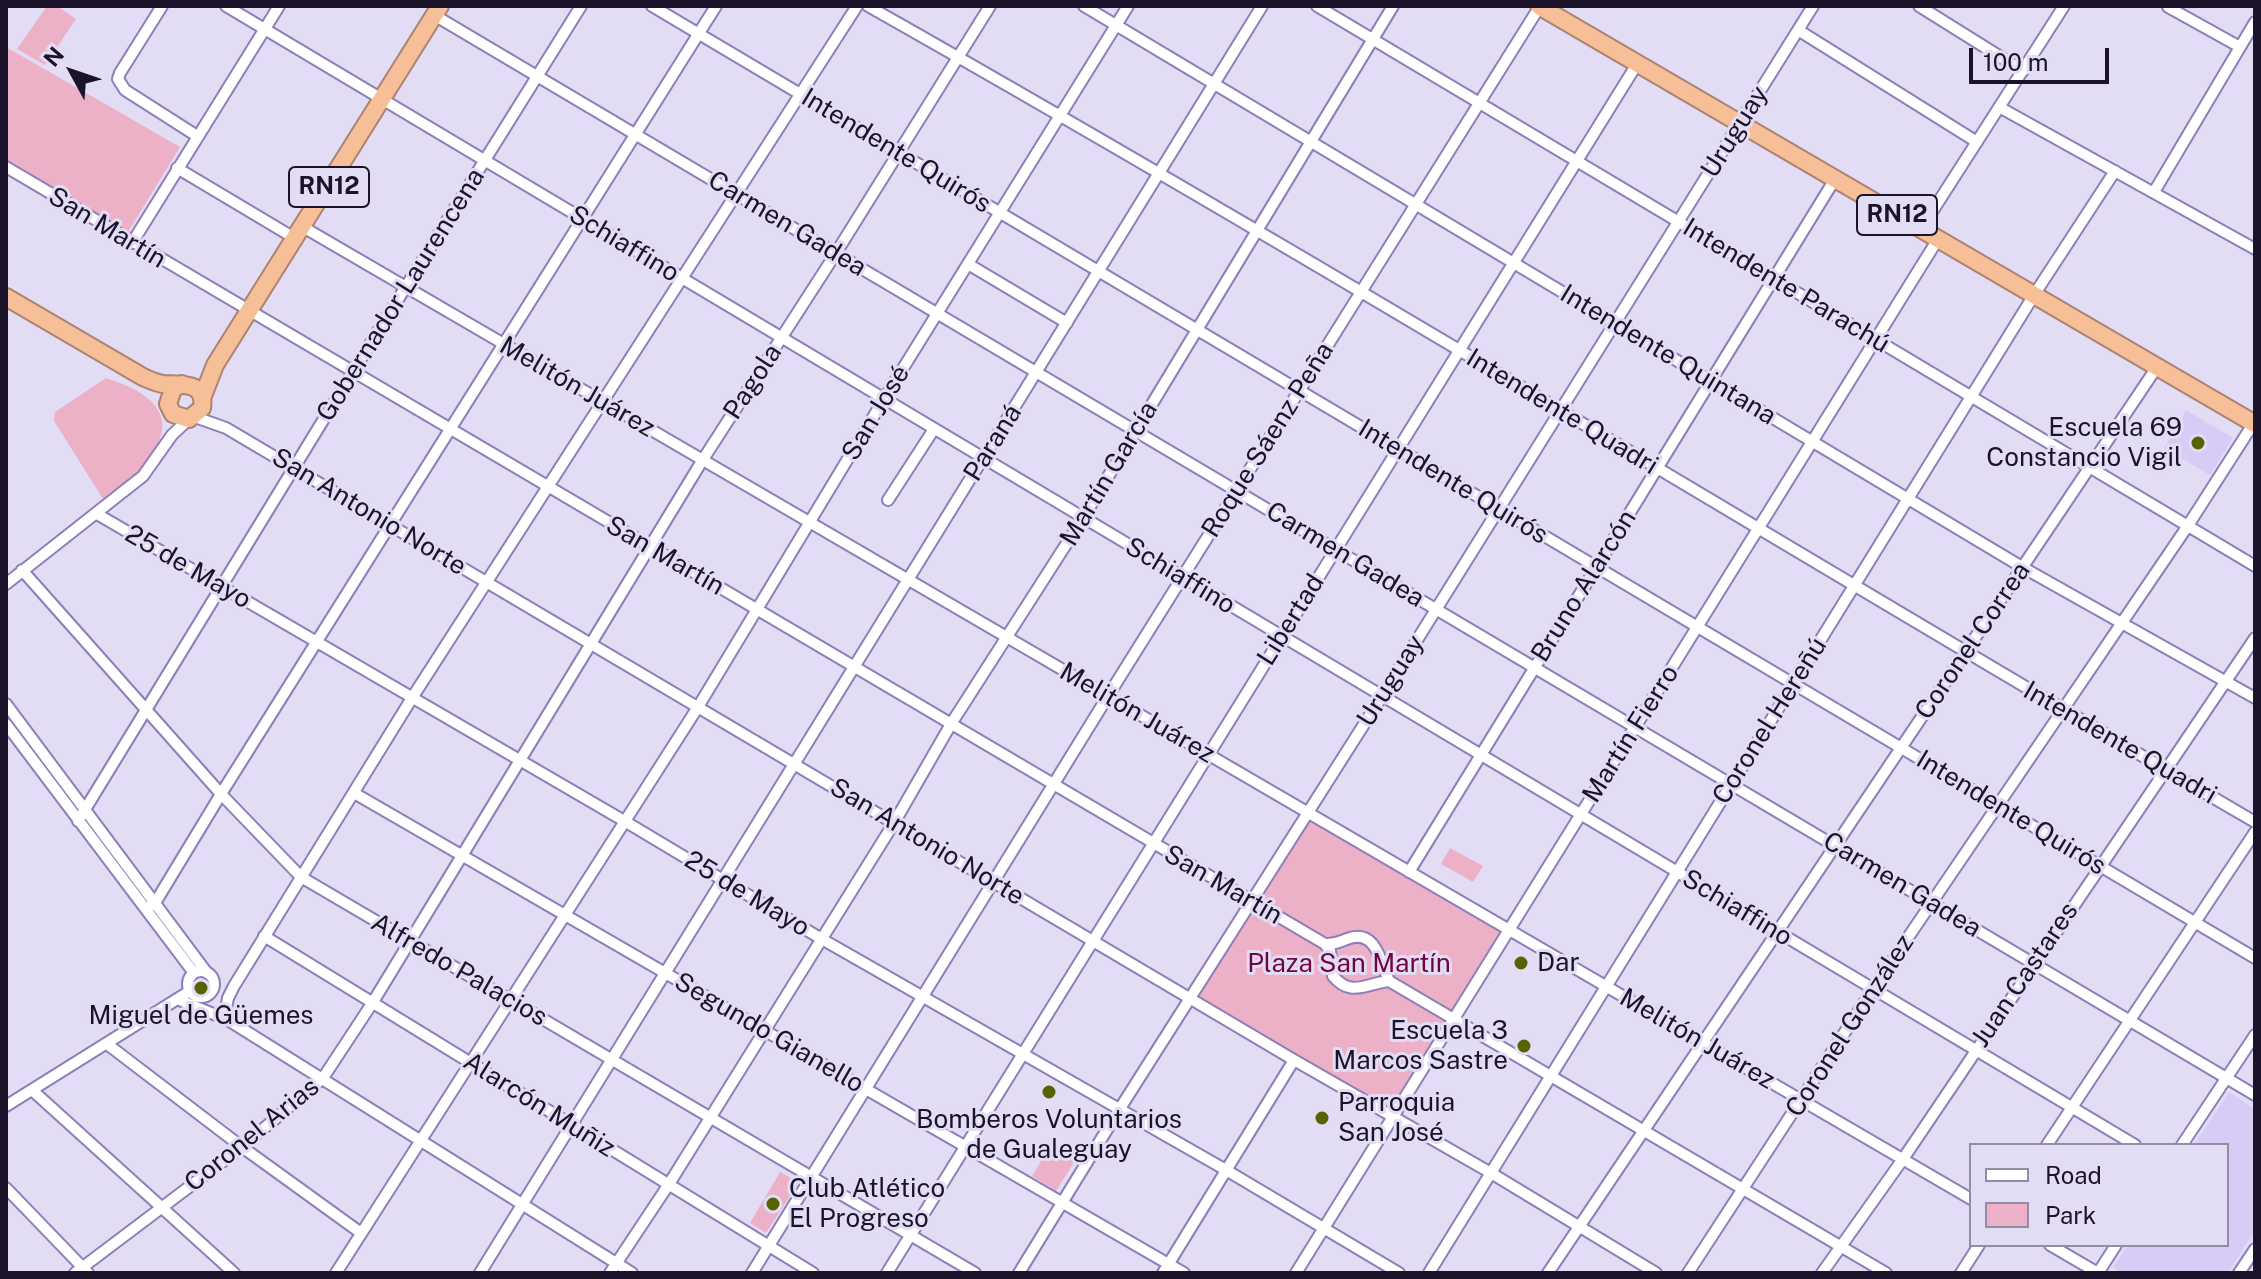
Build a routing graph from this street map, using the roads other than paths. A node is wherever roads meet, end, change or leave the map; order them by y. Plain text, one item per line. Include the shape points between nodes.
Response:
1 (162, 6) edge
2 (226, 6) edge
3 (279, 6) edge
4 (581, 6) edge
5 (652, 6) edge
6 (716, 6) edge
7 (857, 6) edge
8 (868, 6) edge
9 (990, 6) edge
10 (1084, 6) edge
11 (1128, 6) edge
12 (1262, 6) edge
13 (1317, 6) edge
14 (1393, 6) edge
15 (1539, 6) edge
16 (1813, 6) edge
17 (1919, 6) edge
18 (2064, 6) edge
19 (2168, 7) edge
20 (437, 11) edge
21 (2255, 22) edge
22 (1116, 25) junction
23 (265, 30) junction
24 (1798, 30) junction
25 (698, 34) junction
26 (1373, 39) junction
27 (2240, 47) junction
28 (958, 57) junction
29 (1637, 64) junction
30 (2023, 71) junction
31 (537, 76) junction
32 (1214, 84) junction
33 (801, 94) junction
34 (383, 100) junction
35 (1479, 103) junction
36 (1999, 107) junction
37 (1059, 115) junction
38 (1740, 123) junction
39 (635, 134) junction
40 (197, 136) junction
41 (1311, 142) junction
42 (1977, 142) junction
43 (899, 153) junction
44 (485, 161) junction
45 (1577, 161) junction
46 (6, 167) edge
47 (177, 168) junction
48 (2115, 171) junction
49 (1159, 173) junction
50 (1835, 179) junction
51 (2154, 192) junction
52 (736, 194) junction
53 (1416, 204) junction
54 (1000, 212) junction
55 (582, 219) junction
56 (1678, 221) junction
57 (1921, 229) junction
58 (1257, 231) junction
59 (300, 233) junction
60 (1938, 239) junction
61 (132, 243) junction
62 (2255, 249) edge
63 (836, 253) junction
64 (1514, 263) junction
65 (968, 264) junction
66 (1099, 271) junction
67 (1774, 278) junction
68 (682, 279) junction
69 (406, 287) junction
70 (1361, 293) junction
71 (2034, 295) junction
72 (6, 297) edge
73 (249, 313) junction
74 (937, 313) junction
75 (1067, 323) junction
76 (1615, 323) junction
77 (1197, 330) junction
78 (781, 338) junction
79 (1876, 339) junction
80 (504, 344) junction
81 (1459, 351) junction
82 (215, 365) junction
83 (2157, 367) junction
84 (1036, 372) junction
85 (352, 373) junction
86 (143, 377) junction
87 (1711, 380) junction
88 (185, 384) junction
89 (1299, 391) junction
90 (203, 396) junction
91 (1972, 396) junction
92 (884, 399) junction
93 (604, 402) junction
94 (169, 407) junction
95 (1560, 411) junction
96 (192, 418) junction
97 (2254, 423) edge
98 (934, 429) junction
99 (449, 430) junction
100 (1136, 431) junction
101 (1812, 441) junction
102 (1398, 449) junction
103 (159, 455) junction
104 (983, 458) junction
105 (702, 461) junction
106 (2091, 467) junction
107 (294, 468) junction
108 (1657, 468) junction
109 (547, 488) junction
110 (1237, 491) junction
111 (1908, 499) junction
112 (888, 500) dead end
113 (1499, 509) junction
114 (97, 514) junction
115 (1083, 518) junction
116 (811, 523) junction
117 (389, 525) junction
118 (2187, 527) junction
119 (1758, 528) junction
120 (650, 547) junction
121 (1335, 549) junction
122 (2255, 566) edge
123 (1596, 567) junction
124 (2022, 567) junction
125 (22, 570) junction
126 (1183, 577) junction
127 (908, 580) junction
128 (487, 582) junction
129 (6, 584) edge
130 (222, 586) junction
131 (1854, 586) junction
132 (1436, 609) junction
133 (756, 610) junction
134 (2122, 624) junction
135 (1697, 627) junction
136 (1281, 636) junction
137 (1007, 637) junction
138 (2255, 638) edge
139 (315, 643) junction
140 (591, 644) junction
141 (1965, 652) junction
142 (854, 667) junction
143 (1534, 667) junction
144 (2226, 681) junction
145 (1794, 684) junction
146 (1108, 696) junction
147 (1382, 696) junction
148 (412, 698) junction
149 (2255, 698) edge
150 (6, 704) edge
151 (698, 707) junction
152 (144, 709) junction
153 (2063, 711) junction
154 (6, 724) edge
155 (951, 724) junction
156 (1635, 727) junction
157 (1901, 747) junction
158 (1209, 755) junction
159 (1480, 755) junction
160 (520, 760) junction
161 (794, 764) junction
162 (2165, 769) junction
163 (1731, 784) junction
164 (1054, 785) junction
165 (354, 793) junction
166 (221, 794) junction
167 (1999, 806) junction
168 (85, 810) junction
169 (1308, 813) junction
170 (1581, 815) junction
171 (78, 821) junction
172 (626, 822) junction
173 (2255, 822) edge
174 (894, 823) junction
175 (2255, 832) edge
176 (1154, 845) junction
177 (1836, 846) junction
178 (461, 855) junction
179 (2100, 866) junction
180 (1409, 872) junction
181 (1677, 872) junction
182 (301, 877) junction
183 (723, 879) junction
184 (994, 882) junction
185 (1251, 900) junction
186 (1932, 903) junction
187 (150, 906) junction
188 (565, 915) junction
189 (2194, 922) junction
190 (1509, 930) junction
191 (1777, 932) junction
192 (264, 936) junction
193 (820, 938) junction
194 (408, 941) junction
195 (1094, 942) junction
196 (1325, 944) junction
197 (2255, 958) edge
198 (2033, 963) junction
199 (194, 973) junction
200 (665, 973) junction
201 (210, 976) junction
202 (1389, 981) junction
203 (1608, 987) junction
204 (1873, 989) junction
205 (190, 991) junction
206 (202, 997) junction
207 (922, 997) junction
208 (1191, 997) junction
209 (228, 998) junction
210 (177, 999) junction
211 (510, 1000) junction
212 (373, 1002) junction
213 (224, 1018) junction
214 (1454, 1019) junction
215 (2130, 1021) junction
216 (763, 1030) junction
217 (2255, 1035) edge
218 (1703, 1043) junction
219 (107, 1044) junction
220 (1975, 1050) junction
221 (1022, 1056) junction
222 (612, 1060) junction
223 (1294, 1060) junction
224 (472, 1064) junction
225 (1550, 1076) junction
226 (323, 1078) junction
227 (2227, 1078) junction
228 (867, 1089) junction
229 (32, 1090) junction
230 (2255, 1095) edge
231 (1801, 1100) junction
232 (6, 1106) edge
233 (2072, 1108) junction
234 (1119, 1110) junction
235 (709, 1117) junction
236 (1393, 1118) junction
237 (573, 1125) junction
238 (1644, 1131) junction
239 (420, 1139) junction
240 (2048, 1143) edge
241 (2132, 1143) edge
242 (2183, 1143) edge
243 (965, 1146) junction
244 (242, 1147) junction
245 (1903, 1159) junction
246 (1226, 1170) junction
247 (1491, 1173) junction
248 (812, 1177) junction
249 (669, 1184) junction
250 (6, 1188) edge
251 (1743, 1189) junction
252 (1969, 1198) edge
253 (521, 1203) junction
254 (1063, 1203) junction
255 (161, 1207) junction
256 (1579, 1227) junction
257 (1324, 1229) junction
258 (361, 1233) junction
259 (910, 1235) junction
260 (769, 1246) junction
261 (1841, 1246) junction
262 (1978, 1247) edge
263 (2053, 1247) edge
264 (2115, 1247) edge
265 (2255, 1249) edge
266 (613, 1268) edge
267 (1166, 1269) edge
268 (82, 1271) edge
269 (234, 1273) edge
270 (336, 1273) edge
271 (480, 1273) edge
272 (632, 1273) edge
273 (752, 1273) edge
274 (813, 1273) edge
275 (887, 1273) edge
276 (975, 1273) edge
277 (1019, 1273) edge
278 (1184, 1273) edge
279 (1296, 1273) edge
280 (1399, 1273) edge
281 (1429, 1273) edge
282 (1548, 1273) edge
283 (1656, 1273) edge
284 (1688, 1273) edge
285 (1822, 1273) edge
286 (1886, 1273) edge
287 (1961, 1273) edge
288 (2098, 1273) edge
289 (2239, 1273) edge

1 - 40 street via 118,79 125,90
2 - 23 street, Schiaffino
3 - 23 street
4 - 31 street, Gobernador Laurencena
5 - 25 street, Intendente Quirós
6 - 25 street
7 - 33 street
8 - 28 street, Intendente Quadri
9 - 28 street, Pagola
10 - 22 street, Intendente Quintana
11 - 22 street, San José
12 - 32 street, Paraná
13 - 26 street, Intendente Parachú
14 - 26 street, Martín García
15 - 29 highway, RN12
15 - 35 street, Roque Sáenz Peña
16 - 24 street, Uruguay
17 - 30 street
18 - 30 street
19 - 27 street
20 - 31 street, Carmen Gadea
20 - 34 highway, RN12
21 - 27 street
22 - 32 street, Intendente Quintana
22 - 37 street, San José
23 - 34 street, Schiaffino
23 - 40 street
24 - 38 street, Uruguay
24 - 42 street
25 - 33 street, Intendente Quirós
25 - 39 street
26 - 35 street, Intendente Parachú
26 - 41 street, Martín García
27 - 51 street
28 - 37 street, Intendente Quadri
28 - 43 street, Pagola
29 - 38 highway, RN12
29 - 45 street, Libertad
30 - 36 street
31 - 39 street, Carmen Gadea
31 - 44 street, Gobernador Laurencena
32 - 41 street, Intendente Quintana
32 - 49 street, Paraná
33 - 43 street, Intendente Quirós
33 - 52 street
34 - 44 street, Schiaffino
34 - 59 highway, RN12
35 - 45 street, Intendente Parachú
35 - 53 street, Roque Sáenz Peña
36 - 42 street
36 - 48 street
37 - 49 street, Intendente Quadri
37 - 54 street, San José
38 - 50 highway, RN12
38 - 56 street, Uruguay
39 - 52 street, Carmen Gadea
39 - 55 street
40 - 47 street
41 - 53 street, Intendente Quintana
41 - 58 street, Martín García
42 - 57 street
43 - 54 street, Intendente Quirós
43 - 63 street, Pagola
44 - 55 street, Schiaffino
44 - 69 street, Gobernador Laurencena
45 - 56 street, Intendente Parachú
45 - 64 street, Libertad
46 - 61 street, San Martín
47 - 59 street, Melitón Juárez
47 - 61 street
48 - 51 street
48 - 71 street, Coronel Hereñú
49 - 58 street, Intendente Quadri
49 - 66 street, Paraná
50 - 57 highway, RN12
50 - 67 street, Bruno Alarcón
51 - 62 street
52 - 63 street, Carmen Gadea
52 - 68 street
53 - 64 street, Intendente Quintana
53 - 70 street, Roque Sáenz Peña
54 - 65 street, San José
54 - 66 street, Intendente Quirós
55 - 68 street, Schiaffino
55 - 80 street
56 - 67 street, Intendente Parachú
56 - 76 street, Uruguay
57 - 60 highway, RN12
58 - 70 street, Intendente Quadri
58 - 77 street, Martín García
59 - 69 street, Melitón Juárez
59 - 73 highway, RN12
60 - 71 highway, RN12
60 - 79 street, Martín Fierro
61 - 73 street, San Martín
63 - 74 street, Carmen Gadea
63 - 78 street, Pagola
64 - 76 street, Intendente Quintana
64 - 81 street, Libertad
65 - 74 street, San José
65 - 75 street
66 - 75 street, Paraná
66 - 77 street, Intendente Quirós
67 - 79 street, Intendente Parachú
67 - 87 street, Bruno Alarcón
68 - 78 street, Schiaffino
68 - 93 street
69 - 80 street, Melitón Juárez
69 - 85 street, Gobernador Laurencena
70 - 81 street, Intendente Quadri
70 - 89 street, Roque Sáenz Peña
71 - 83 highway, RN12
71 - 91 street, Coronel Hereñú
72 - 86 highway
73 - 82 highway, RN12
73 - 85 street, San Martín
74 - 84 street, Carmen Gadea
74 - 92 street, San José
75 - 84 street, Paraná
76 - 87 street, Intendente Quintana
76 - 95 street, Uruguay
77 - 89 street, Intendente Quirós
77 - 100 street, Martín García
78 - 92 street, Schiaffino
78 - 105 street, Pagola
79 - 91 street, Intendente Parachú
79 - 101 street, Martín Fierro
80 - 93 street, Melitón Juárez
80 - 99 street
81 - 95 street, Intendente Quadri
81 - 102 street, Libertad
82 - 88 highway, RN12
82 - 90 highway, RN12
83 - 97 highway, RN12
83 - 106 street, Coronel Correa
84 - 100 street, Carmen Gadea
84 - 104 street, Paraná
85 - 99 street, San Martín
85 - 107 street, Gobernador Laurencena
86 - 88 highway
86 - 94 highway
87 - 101 street, Intendente Quintana
87 - 108 street, Bruno Alarcón
88 - 90 highway
88 - 94 highway, RN12 via 173,389
89 - 102 street, Intendente Quirós
89 - 110 street, Roque Sáenz Peña
90 - 96 highway, RN12 via 202,408
91 - 106 street, Intendente Parachú
91 - 111 street, Coronel Hereñú
92 - 98 street, Schiaffino
92 - 116 street, San José
93 - 105 street, Melitón Juárez
93 - 109 street
94 - 96 highway via 178,417
94 - 103 street, RN12 via 171,426
95 - 108 street, Intendente Quadri
95 - 113 street, Uruguay
96 - 103 street, RN12
96 - 107 street, San Antonio Norte via 226,428
97 - 118 street, Coronel González
98 - 104 street, Schiaffino
98 - 112 street
99 - 109 street, San Martín
99 - 117 street
100 - 110 street, Carmen Gadea
100 - 115 street, Martín García
101 - 111 street, Intendente Quintana
101 - 119 street, Martín Fierro
102 - 113 street, Intendente Quirós
102 - 121 street, Libertad
103 - 114 street via 143,476
104 - 115 street, Schiaffino
104 - 127 street, Paraná
105 - 116 street, Melitón Juárez
105 - 120 street, Pagola
106 - 118 street, Intendente Parachú
106 - 124 street, Coronel Correa
107 - 117 street, San Antonio Norte
107 - 130 street, Gobernador Laurencena
108 - 119 street, Intendente Quadri
108 - 123 street, Bruno Alarcón
109 - 120 street, San Martín
109 - 128 street
110 - 121 street, Carmen Gadea
110 - 126 street, Roque Sáenz Peña
111 - 124 street, Intendente Quintana
111 - 131 street, Coronel Hereñú
113 - 123 street, Intendente Quirós
113 - 132 street, Uruguay
114 - 125 street
114 - 130 street, 25 de Mayo
115 - 126 street, Schiaffino
115 - 137 street, Martín García
116 - 127 street, Melitón Juárez
116 - 133 street, San José
117 - 128 street, San Antonio Norte
117 - 139 street
118 - 122 street, Intendente Parachú
118 - 134 street, Coronel González
119 - 131 street, Intendente Quadri
119 - 135 street, Martín Fierro
120 - 133 street, San Martín
120 - 140 street, Pagola
121 - 132 street, Carmen Gadea
121 - 136 street, Libertad
123 - 135 street, Intendente Quirós
123 - 143 street, Bruno Alarcón
124 - 134 street, Intendente Quintana
124 - 141 street, Coronel Correa
125 - 129 street
125 - 152 street, Alfredo Palacios
126 - 136 street, Schiaffino
126 - 146 street, Roque Sáenz Peña
127 - 137 street, Melitón Juárez
127 - 142 street, Paraná
128 - 140 street, San Antonio Norte
128 - 148 street
130 - 139 street, 25 de Mayo
130 - 152 street, Gobernador Laurencena
131 - 141 street, Intendente Quadri
131 - 145 street, Coronel Hereñú
132 - 143 street, Carmen Gadea
132 - 147 street, Uruguay
133 - 142 street, San Martín
133 - 151 street, San José
134 - 144 street, Intendente Quintana
134 - 153 street, Coronel González
135 - 145 street, Intendente Quirós
135 - 156 street, Martín Fierro
136 - 147 street, Schiaffino
136 - 158 street, Libertad
137 - 146 street, Melitón Juárez
137 - 155 street, Martín García
138 - 144 street, Juan Castares
139 - 148 street, 25 de Mayo
139 - 166 street
140 - 151 street, San Antonio Norte
140 - 160 street, Pagola
141 - 153 street, Intendente Quadri
141 - 157 street, Coronel Correa
142 - 155 street, San Martín
142 - 161 street, Paraná
143 - 156 street, Carmen Gadea
143 - 159 street, Bruno Alarcón
144 - 149 street, Intendente Quintana
144 - 162 street, Juan Castares
145 - 157 street, Intendente Quirós
145 - 163 street, Coronel Hereñú
146 - 158 street, Melitón Juárez
146 - 164 street, Roque Sáenz Peña
147 - 159 street, Schiaffino
147 - 169 street, Uruguay
148 - 160 street, 25 de Mayo
148 - 165 street
150 - 168 street
151 - 161 street, San Antonio Norte
151 - 172 street, San José
152 - 166 street, Alfredo Palacios
152 - 168 street, Gobernador Laurencena
153 - 162 street, Intendente Quadri
153 - 167 street, Coronel González
154 - 171 street
155 - 164 street, San Martín
155 - 174 street, Martín García
156 - 163 street, Carmen Gadea
156 - 170 street, Martín Fierro
157 - 167 street, Intendente Quirós
157 - 177 street, Coronel Correa
158 - 169 street, Melitón Juárez
158 - 176 street, Libertad
159 - 170 street, Schiaffino
159 - 180 street, Bruno Alarcón
160 - 172 street, 25 de Mayo
160 - 178 street, Coronel Arias
161 - 174 street, San Antonio Norte
161 - 183 street, Paraná
162 - 173 street, Intendente Quadri
162 - 179 street, Juan Castares
163 - 177 street, Carmen Gadea
163 - 181 street, Coronel Hereñú
164 - 176 street, San Martín
164 - 184 street, Roque Sáenz Peña
165 - 178 street, Segundo Gianello
165 - 182 street
166 - 182 street, Alfredo Palacios
166 - 187 street
167 - 179 street, Intendente Quirós
167 - 186 street, Coronel González
168 - 171 street, Gobernador Laurencena
168 - 187 street
169 - 180 street, Melitón Juárez
169 - 185 street, Uruguay
170 - 181 street, Schiaffino
170 - 190 street, Martín Fierro
171 - 187 street
172 - 183 street, 25 de Mayo
172 - 188 street, San José
174 - 184 street, San Antonio Norte
174 - 193 street, Martín García
175 - 189 street
176 - 185 street, San Martín
176 - 195 street, Libertad
177 - 186 street, Carmen Gadea
177 - 191 street, Coronel Correa
178 - 188 street, Segundo Gianello
178 - 194 street, Coronel Arias
179 - 189 street, Intendente Quirós
179 - 198 street, Juan Castares
180 - 190 street, Melitón Juárez
181 - 191 street, Schiaffino
181 - 203 street, Coronel Hereñú
182 - 192 street
182 - 194 street, Alfredo Palacios
183 - 193 street, 25 de Mayo
183 - 200 street, Paraná
184 - 195 street, San Antonio Norte
184 - 207 street, Roque Sáenz Peña
185 - 196 street, San Martín
185 - 208 street, Uruguay
186 - 198 street, Carmen Gadea
186 - 204 street, Coronel González
187 - 199 street
187 - 201 street
188 - 200 street, Segundo Gianello
188 - 211 street, San José
189 - 197 street, Intendente Quirós
189 - 215 street
190 - 203 street, Melitón Juárez
190 - 214 street, Martín Fierro
191 - 204 street, Schiaffino
191 - 218 street, Coronel Correa
192 - 209 street
192 - 212 street, Alarcón Muñiz
193 - 207 street, 25 de Mayo
193 - 216 street, Martín García
194 - 211 street, Alfredo Palacios
194 - 212 street, Coronel Arias
195 - 208 street, San Antonio Norte
195 - 221 street, Libertad
196 - 202 street via 1368,940 1379,952
196 - 202 street via 1333,976 1346,988
198 - 215 street, Carmen Gadea
198 - 220 street, Juan Castares
199 - 201 street
199 - 205 street
200 - 216 street, Segundo Gianello
200 - 222 street, Paraná
201 - 206 street via 212,991
201 - 209 street
202 - 214 street
203 - 218 street, Melitón Juárez
203 - 225 street, Coronel Hereñú
204 - 220 street, Schiaffino
204 - 231 street, Coronel González
205 - 206 street
205 - 210 street
206 - 209 street
207 - 221 street, 25 de Mayo
207 - 228 street, Roque Sáenz Peña
208 - 223 street, San Antonio Norte
208 - 234 street, Uruguay
209 - 213 street
210 - 213 street
210 - 219 street
211 - 222 street, Alfredo Palacios
211 - 224 street, San José
212 - 224 street, Alarcón Muñiz
212 - 226 street, Coronel Arias
213 - 226 street
214 - 225 street
214 - 236 street, Martín Fierro
215 - 227 street, Carmen Gadea
215 - 233 street
216 - 228 street, Segundo Gianello
216 - 235 street, Martín García
217 - 227 street
218 - 231 street, Melitón Juárez
218 - 238 street, Coronel Correa
219 - 229 street
219 - 244 street
220 - 233 street, Schiaffino
220 - 245 street, Juan Castares
221 - 234 street, 25 de Mayo
221 - 243 street, Libertad
222 - 235 street, Alfredo Palacios
222 - 237 street, Paraná
223 - 236 street, San Antonio Norte
223 - 246 street
224 - 237 street, Alarcón Muñiz
224 - 239 street, San José
225 - 238 street
225 - 247 street, Coronel Hereñú
226 - 239 street
226 - 244 street, Coronel Arias
227 - 230 street, Carmen Gadea
227 - 242 street
228 - 243 street, Segundo Gianello
228 - 248 street, Roque Sáenz Peña
229 - 232 street
229 - 255 street
231 - 245 street, Melitón Juárez
231 - 251 street, Coronel González
233 - 240 street
233 - 241 street, Schiaffino
234 - 246 street, 25 de Mayo
234 - 254 street, Uruguay
235 - 248 street, Alfredo Palacios
235 - 249 street, Martín García
236 - 247 street, San Antonio Norte
236 - 257 street, Martín Fierro
237 - 249 street, Alarcón Muñiz
237 - 253 street, Paraná
238 - 251 street
238 - 256 street, Coronel Correa
239 - 253 street
239 - 258 street, San José
243 - 254 street, Segundo Gianello
243 - 259 street, Libertad
244 - 255 street, Coronel Arias
244 - 258 street
245 - 252 street, Melitón Juárez
245 - 261 street, Juan Castares
246 - 257 street, 25 de Mayo
246 - 267 street
247 - 256 street, San Antonio Norte
247 - 281 street, Coronel Hereñú
248 - 259 street, Alfredo Palacios
248 - 260 street, Roque Sáenz Peña
249 - 260 street, Alarcón Muñiz
249 - 266 street, Martín García
250 - 268 street
251 - 261 street
251 - 284 street, Coronel González
253 - 266 street
253 - 271 street, Paraná
254 - 267 street, Segundo Gianello
254 - 277 street, Uruguay
255 - 268 street, Coronel Arias
255 - 269 street
256 - 282 street, Coronel Correa
256 - 283 street, San Antonio Norte
257 - 279 street, Martín Fierro
257 - 280 street, 25 de Mayo
258 - 270 street, San José
259 - 275 street, Libertad
259 - 276 street, Alfredo Palacios
260 - 273 street, Roque Sáenz Peña
260 - 274 street, Alarcón Muñiz
261 - 285 street, Juan Castares
261 - 286 street
262 - 287 street
263 - 288 street
264 - 288 street
265 - 289 street
266 - 272 street
267 - 278 street, Segundo Gianello

